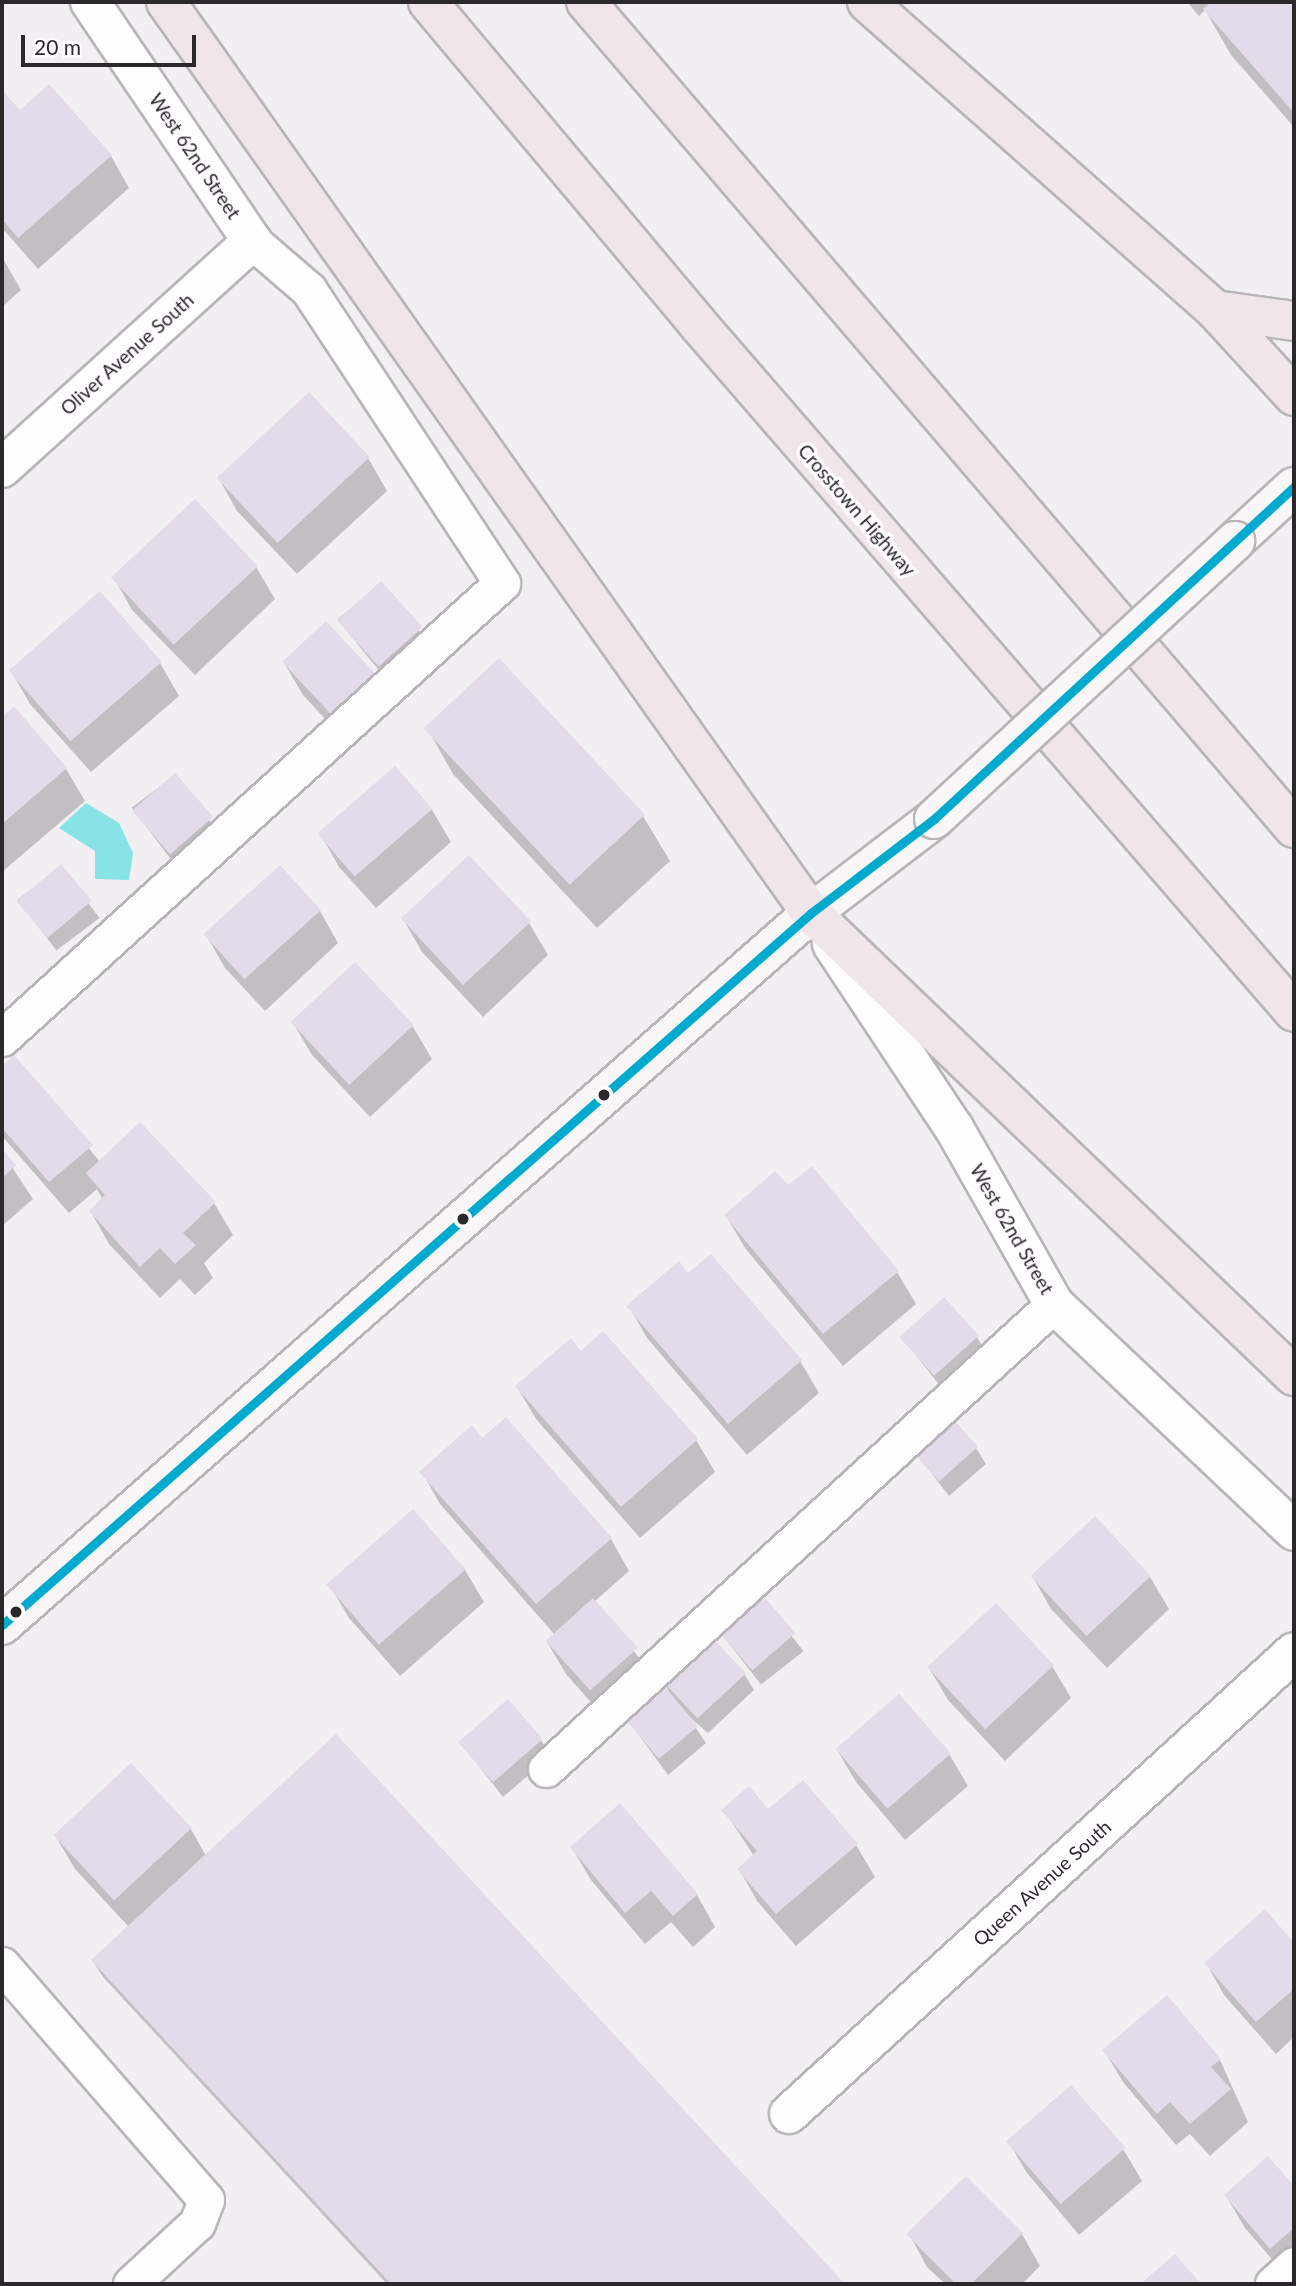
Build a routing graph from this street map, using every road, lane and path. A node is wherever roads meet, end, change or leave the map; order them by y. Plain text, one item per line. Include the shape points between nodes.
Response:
1 (90, 2) edge
2 (166, 2) edge
3 (428, 2) edge
4 (586, 2) edge
5 (867, 2) edge
6 (252, 241) junction
7 (1215, 310) junction
8 (1294, 321) edge
9 (1294, 396) edge
10 (2, 468) edge
11 (1294, 487) edge
12 (1294, 828) edge
13 (811, 913) junction
14 (1294, 1012) edge
15 (2, 1038) edge
16 (1054, 1304) junction
17 (1294, 1376) edge
18 (1294, 1531) edge
19 (2, 1625) edge
20 (1294, 1652) edge
21 (546, 1769) dead end
22 (3, 1971) edge
23 (789, 2114) dead end
24 (1294, 2265) edge
25 (131, 2284) edge
26 (1273, 2284) edge

1 - 6 street, West 62nd Street
2 - 13 highway
3 - 14 highway, Crosstown Highway via 716,345
4 - 12 highway
5 - 7 highway
6 - 10 street, Oliver Avenue South
6 - 15 lane via 309,290 502,583
7 - 8 highway
7 - 9 highway
11 - 13 main road, bridge via 934,819
13 - 16 street, West 62nd Street via 954,1128
13 - 17 highway
13 - 19 main road
16 - 18 street, West 62nd Street
16 - 21 lane
20 - 23 street, Queen Avenue South
22 - 25 lane via 206,2200 197,2223
24 - 26 lane

